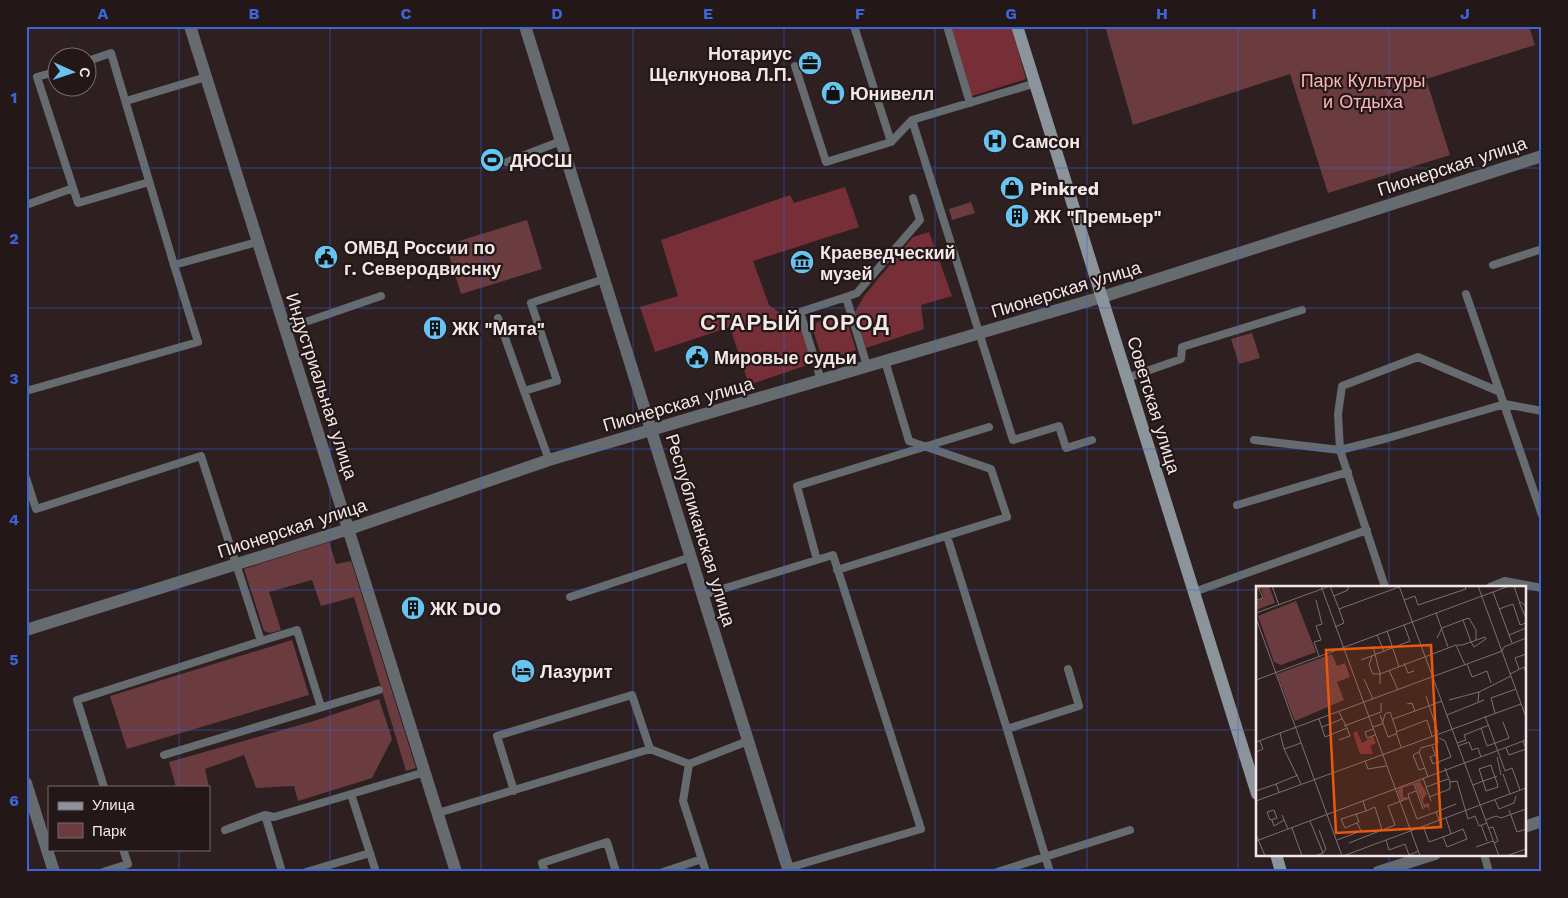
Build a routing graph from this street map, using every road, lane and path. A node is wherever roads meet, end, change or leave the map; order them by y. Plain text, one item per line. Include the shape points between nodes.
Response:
1 (190, 26) edge
2 (525, 26) edge
3 (854, 26) edge
4 (947, 26) edge
5 (1017, 26) edge
6 (98, 58) edge
7 (795, 66) dead end
8 (48, 74) edge
9 (206, 77) junction
10 (1036, 83) junction
11 (126, 101) junction
12 (970, 103) junction
13 (912, 120) junction
14 (561, 141) junction
15 (891, 142) junction
16 (1542, 156) edge
17 (507, 162) dead end
18 (149, 182) junction
19 (73, 188) junction
20 (913, 198) dead end
21 (26, 205) edge
22 (257, 242) junction
23 (1542, 249) edge
24 (1492, 265) dead end
25 (174, 266) junction
26 (604, 279) junction
27 (1466, 294) dead end
28 (381, 296) dead end
29 (846, 297) junction
30 (1102, 297) junction
31 (1302, 310) dead end
32 (498, 318) dead end
33 (285, 329) junction
34 (979, 333) junction
35 (885, 361) junction
36 (867, 366) junction
37 (1127, 378) junction
38 (821, 380) junction
39 (26, 390) edge
40 (524, 392) junction
41 (1500, 392) junction
42 (1505, 404) junction
43 (1542, 411) edge
44 (988, 427) dead end
45 (651, 430) junction
46 (1092, 440) dead end
47 (1254, 440) dead end
48 (909, 441) junction
49 (925, 446) junction
50 (1340, 450) junction
51 (909, 451) junction
52 (549, 460) junction
53 (1348, 472) junction
54 (26, 478) edge
55 (1542, 488) edge
56 (1534, 490) junction
57 (1237, 506) dead end
58 (1542, 515) edge
59 (348, 529) junction
60 (1367, 530) junction
61 (947, 536) junction
62 (691, 557) junction
63 (817, 560) junction
64 (236, 564) junction
65 (838, 570) junction
66 (1385, 586) edge
67 (1493, 586) edge
68 (1542, 588) edge
69 (1194, 592) junction
70 (703, 596) junction
71 (570, 597) dead end
72 (26, 630) edge
73 (262, 640) junction
74 (1068, 669) dead end
75 (379, 690) dead end
76 (321, 707) junction
77 (1006, 729) junction
78 (748, 741) junction
79 (650, 749) junction
80 (164, 755) dead end
81 (689, 764) junction
82 (425, 772) junction
83 (26, 783) edge
84 (104, 786) edge
85 (514, 790) junction
86 (1256, 791) edge
87 (352, 794) junction
88 (438, 813) junction
89 (265, 815) junction
90 (1542, 821) edge
91 (1526, 826) edge
92 (225, 830) dead end
93 (1130, 830) dead end
94 (123, 850) edge
95 (370, 853) junction
96 (1277, 856) edge
97 (1429, 856) edge
98 (1485, 856) edge
99 (1045, 857) junction
100 (702, 860) junction
101 (129, 868) edge
102 (788, 870) edge
103 (54, 872) edge
104 (103, 872) edge
105 (282, 872) edge
106 (306, 872) edge
107 (376, 872) edge
108 (456, 872) edge
109 (545, 872) edge
110 (616, 872) edge
111 (663, 872) edge
112 (706, 872) edge
113 (997, 872) edge
114 (1050, 872) edge
115 (1281, 872) edge
116 (1378, 872) edge
117 (1489, 872) edge

1 - 9 street, Индустриальная улица
2 - 14 street, Республиканская улица
3 - 15 lane
4 - 12 lane
5 - 10 street, Советская улица
6 - 11 lane via 112,53
7 - 15 lane via 826,162
8 - 19 lane via 37,77
9 - 11 lane
9 - 22 street, Индустриальная улица
10 - 12 lane
10 - 30 street, Советская улица
11 - 18 lane
12 - 13 lane
13 - 15 lane
13 - 34 lane
14 - 17 lane
14 - 26 street, Республиканская улица
16 - 30 street, Пионерская улица
18 - 19 lane via 78,203
18 - 25 lane
19 - 21 lane
20 - 29 lane via 920,220 857,293
22 - 25 lane
22 - 33 street, Индустриальная улица
23 - 24 lane
25 - 39 lane via 198,342
26 - 40 lane via 530,303 557,381
26 - 45 street, Республиканская улица
27 - 41 lane
28 - 33 lane
29 - 36 lane
29 - 38 lane via 800,312
30 - 34 street, Пионерская улица
30 - 37 street, Советская улица
31 - 37 lane via 1182,347 1181,359
32 - 40 lane
33 - 59 street, Индустриальная улица
34 - 35 street, Пионерская улица
34 - 46 lane via 1013,440 1060,426 1066,448
35 - 36 street, Пионерская улица
35 - 48 lane
36 - 38 street, Пионерская улица
37 - 69 street, Советская улица
38 - 45 street, Пионерская улица
40 - 52 lane
41 - 42 lane
41 - 50 lane via 1418,357 1342,386 1338,414
42 - 43 lane
42 - 50 lane
42 - 56 lane
44 - 49 lane
45 - 52 street, Пионерская улица
45 - 62 street, Республиканская улица
47 - 50 lane
48 - 49 lane
48 - 51 lane
49 - 51 lane
49 - 61 lane via 991,469 1007,517
50 - 53 lane
51 - 63 lane via 797,486
52 - 59 street, Пионерская улица
53 - 57 lane
53 - 60 lane
54 - 64 lane via 36,509 201,456
55 - 56 lane
56 - 58 lane
59 - 64 street, Пионерская улица
59 - 82 street, Индустриальная улица
60 - 66 lane
60 - 69 lane
61 - 65 lane
61 - 77 lane
62 - 70 street, Республиканская улица
62 - 71 lane
63 - 65 lane via 833,555
63 - 70 lane
64 - 72 street, Пионерская улица
64 - 73 lane
65 - 102 lane via 921,829
67 - 68 lane via 1505,582
69 - 86 street, Советская улица
70 - 78 street, Республиканская улица
73 - 76 lane via 297,630
73 - 84 lane via 77,700
74 - 77 lane via 1079,706
75 - 76 lane
76 - 80 lane
77 - 99 lane
78 - 81 lane
78 - 102 street, Республиканская улица
79 - 81 lane
79 - 85 lane
79 - 85 lane via 632,694 497,736
81 - 100 lane via 683,801
82 - 87 lane
82 - 88 street, Индустриальная улица
83 - 103 street
85 - 88 lane
87 - 89 lane via 274,816
87 - 95 lane
88 - 108 street, Индустриальная улица
89 - 92 lane
89 - 105 lane
90 - 91 street
93 - 99 lane
94 - 101 lane
95 - 106 lane
95 - 107 lane
96 - 115 street
97 - 116 street
98 - 117 lane
99 - 113 lane
99 - 114 lane
100 - 111 lane
100 - 112 lane
101 - 104 lane
109 - 110 lane via 542,863 607,842

